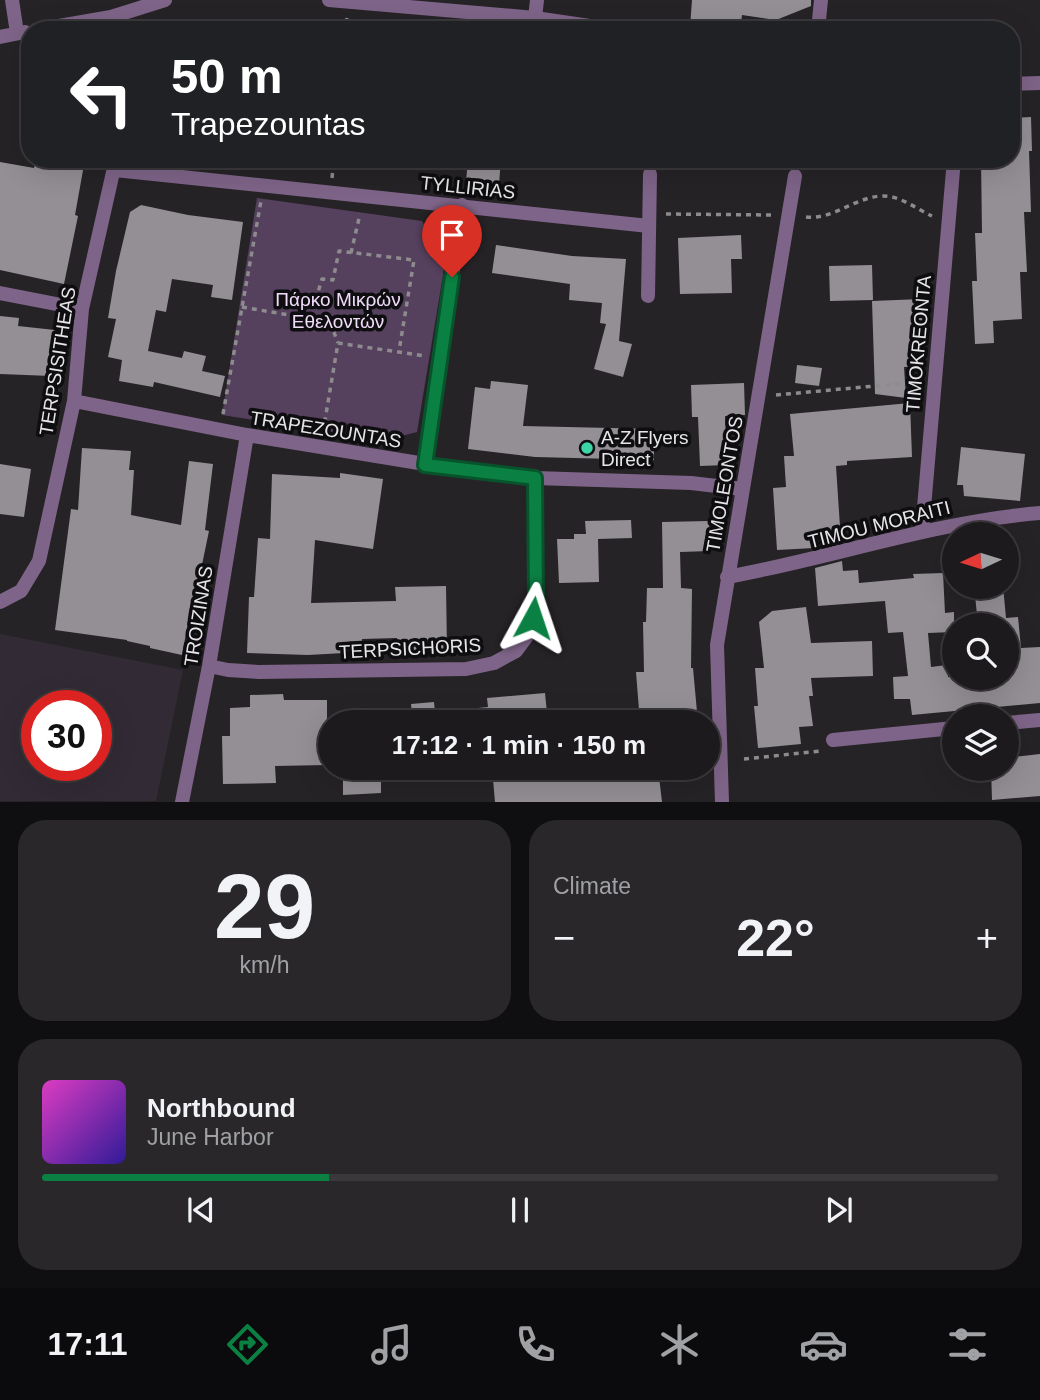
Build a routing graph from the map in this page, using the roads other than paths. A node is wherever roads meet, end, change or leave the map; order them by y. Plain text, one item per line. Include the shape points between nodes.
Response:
1 (12, 0) edge
2 (165, 0) edge
3 (329, 0) edge
4 (537, 0) edge
5 (821, 0) edge
6 (535, 18) junction
7 (120, 21) edge
8 (556, 21) edge
9 (819, 21) edge
10 (21, 26) edge
11 (21, 32) edge
12 (0, 37) edge
13 (1040, 83) edge
14 (1020, 84) edge
15 (115, 168) edge
16 (137, 168) edge
17 (953, 168) edge
18 (650, 174) dead end
19 (795, 176) dead end
20 (462, 205) junction
21 (649, 220) junction
22 (0, 293) edge
23 (648, 296) dead end
24 (82, 309) junction
25 (74, 401) junction
26 (247, 435) junction
27 (425, 465) junction
28 (535, 478) junction
29 (742, 489) junction
30 (1040, 513) edge
31 (922, 531) junction
32 (727, 577) junction
33 (4, 600) edge
34 (209, 666) junction
35 (1040, 719) edge
36 (1019, 721) edge
37 (942, 729) edge
38 (833, 740) road end
39 (182, 802) edge
40 (722, 802) edge

1 - 10 street
2 - 7 street
3 - 6 street
4 - 6 street
5 - 9 street
6 - 8 street
11 - 12 street
13 - 14 street
15 - 24 street, TERPSISITHEAS
16 - 20 street, TYLLIRIAS via 264,186
17 - 31 street, TIMOKREONTA
18 - 21 street
19 - 29 street, TIMOLEONTOS
20 - 21 street, TYLLIRIAS
20 - 27 street
21 - 23 street
22 - 24 street
24 - 25 street, TERPSISITHEAS
25 - 26 street, TRAPEZOUNTAS
25 - 33 street, TERPSISITHEAS via 39,561 21,591
26 - 27 street, TRAPEZOUNTAS
26 - 34 street, TROIZINAS
27 - 28 street, TRAPEZOUNTAS
28 - 29 street, TRAPEZOUNTAS via 691,482
28 - 34 street, TERPSICHORIS via 536,604 530,632 516,651 494,663 466,669 260,672
29 - 32 street, TIMOLEONTOS
30 - 31 street, TIMOU MORAITI
31 - 32 street, TIMOU MORAITI
32 - 40 street, TIMOLEONTOS via 717,645
34 - 39 street, TROIZINAS
35 - 36 street
37 - 38 street

